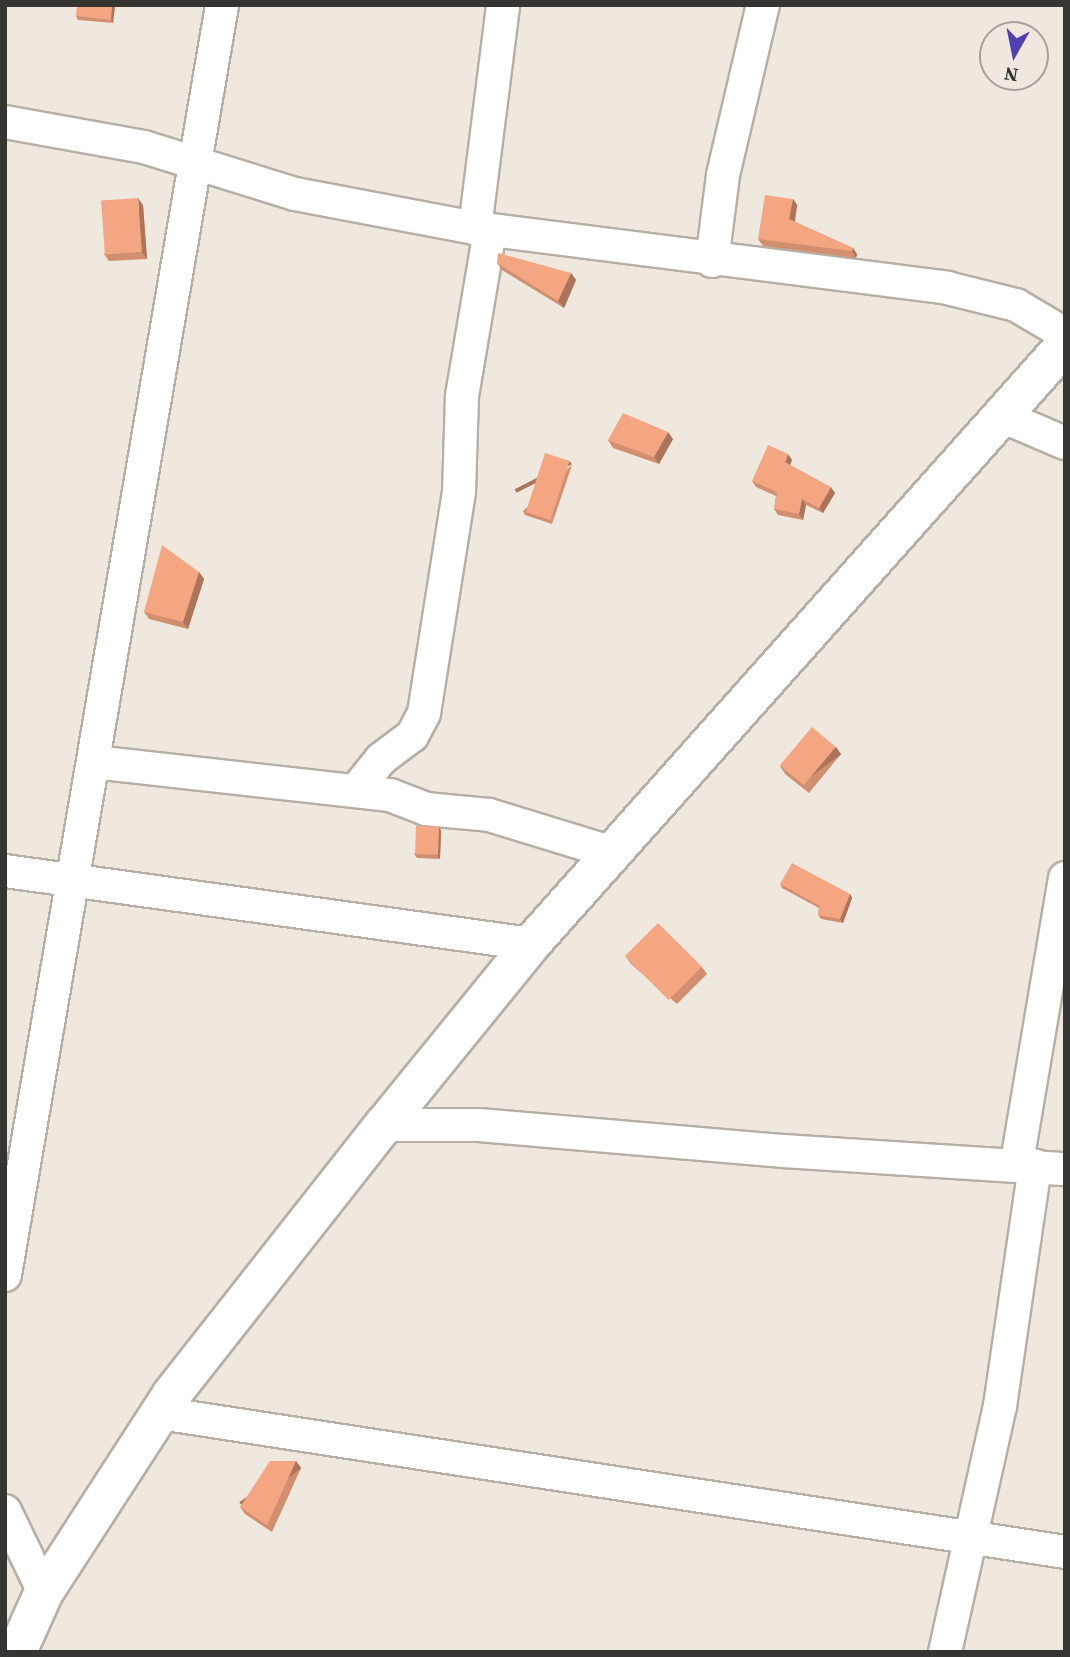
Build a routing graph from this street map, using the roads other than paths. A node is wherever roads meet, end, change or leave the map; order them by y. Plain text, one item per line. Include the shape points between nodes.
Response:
1 (222, 5) edge
2 (503, 5) edge
3 (763, 5) edge
4 (5, 122) edge
5 (193, 164) junction
6 (483, 229) junction
7 (712, 261) junction
8 (1065, 334) edge
9 (1065, 345) edge
10 (1004, 417) junction
11 (1065, 443) edge
12 (94, 762) junction
13 (356, 790) junction
14 (613, 853) junction
15 (5, 872) edge
16 (1065, 878) edge
17 (74, 883) junction
18 (531, 944) junction
19 (1051, 1023) edge
20 (384, 1125) junction
21 (1039, 1166) edge
22 (5, 1275) edge
23 (160, 1413) junction
24 (5, 1511) edge
25 (968, 1536) junction
26 (1065, 1552) edge
27 (44, 1592) junction
28 (17, 1652) edge
29 (945, 1652) edge

1 - 5 street
2 - 6 street
3 - 7 street via 723,175
4 - 5 street via 144,146
5 - 6 street via 295,194
5 - 12 street
6 - 7 street
6 - 13 street via 462,396 459,492 424,713 412,736 381,759
7 - 8 street via 947,288 1016,305
9 - 10 main road
10 - 11 street
10 - 14 main road
12 - 13 street
12 - 17 street
13 - 14 street via 390,794 443,812 489,816
14 - 18 main road
15 - 17 street
16 - 19 street
17 - 18 street
17 - 22 street
18 - 20 main road
19 - 21 street
20 - 21 street via 479,1125 784,1152
20 - 23 main road
21 - 25 street via 1002,1393
23 - 25 street
23 - 27 main road
24 - 27 street
25 - 26 street
25 - 29 street
27 - 28 main road

